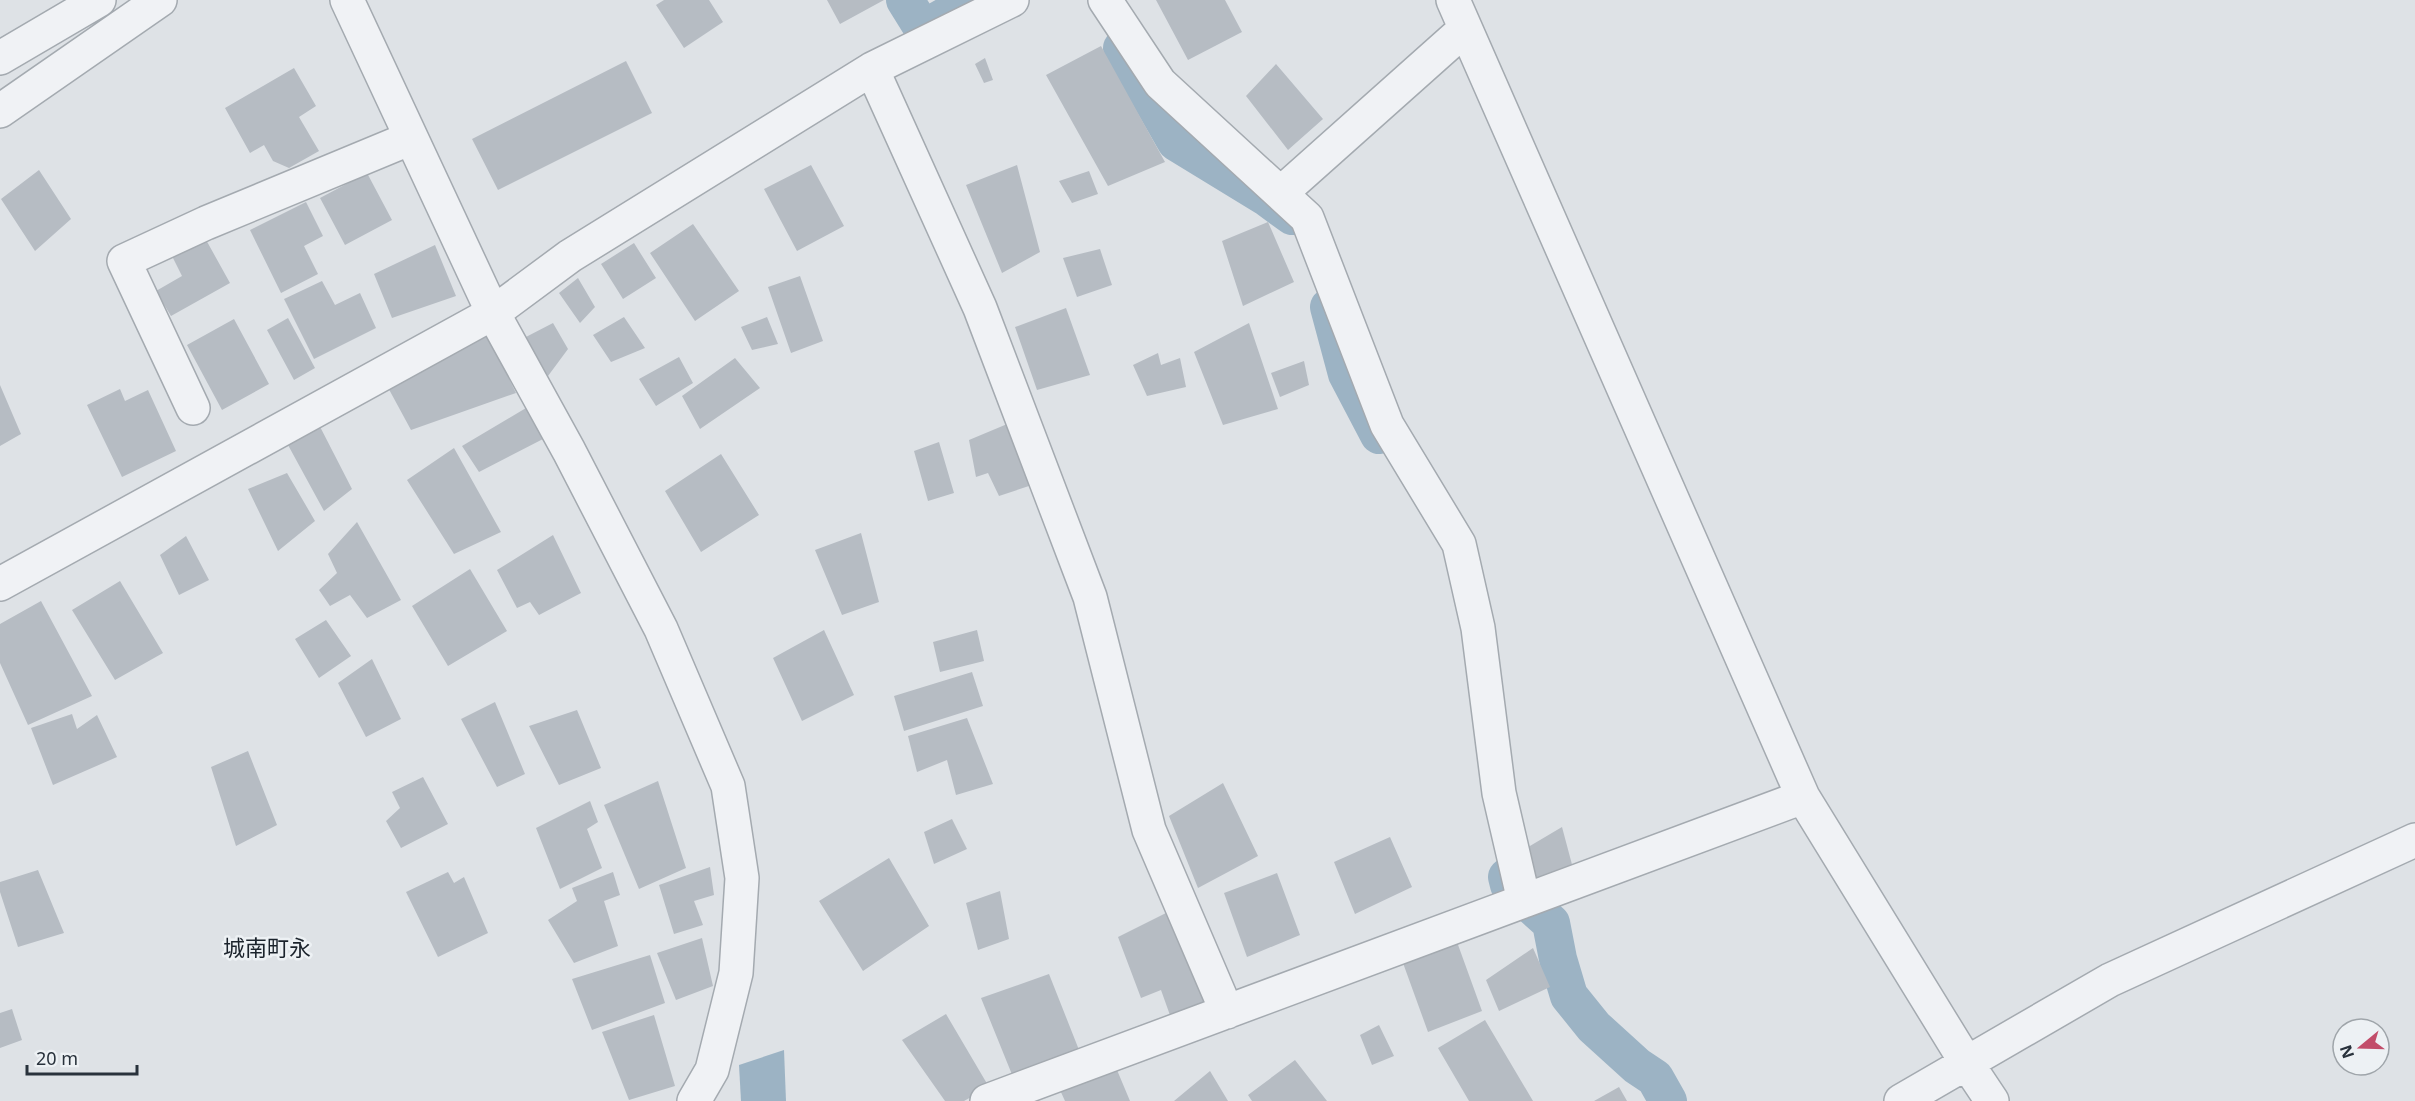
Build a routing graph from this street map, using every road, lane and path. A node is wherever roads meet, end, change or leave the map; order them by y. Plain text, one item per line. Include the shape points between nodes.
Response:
1 (99, 0) edge
2 (160, 0) edge
3 (347, 0) edge
4 (1012, 0) edge
5 (1105, 0) edge
6 (1459, 15) edge
7 (0, 58) edge
8 (872, 69) junction
9 (0, 111) edge
10 (411, 138) junction
11 (1281, 192) junction
12 (493, 313) junction
13 (193, 408) dead end
14 (0, 584) edge
15 (1803, 797) junction
16 (2415, 840) edge
17 (1524, 901) junction
18 (1227, 1012) junction
19 (1966, 1062) junction
20 (694, 1101) edge
21 (987, 1101) edge
22 (1901, 1101) edge
23 (1992, 1101) edge

1 - 7 street
2 - 9 street
3 - 10 street
4 - 8 street
5 - 11 street via 1160,84
6 - 11 street
6 - 15 street
8 - 12 street via 570,256
8 - 18 street via 980,308 1090,597 1149,830
10 - 12 street
10 - 13 street via 124,261
11 - 17 street via 1307,218 1387,425 1459,544 1478,628 1499,793
12 - 14 street
12 - 20 street via 661,629 728,786 742,878 736,973 712,1070
15 - 17 street
15 - 19 street
16 - 19 street via 2110,980
17 - 18 street
18 - 21 street
19 - 22 street
19 - 23 street

